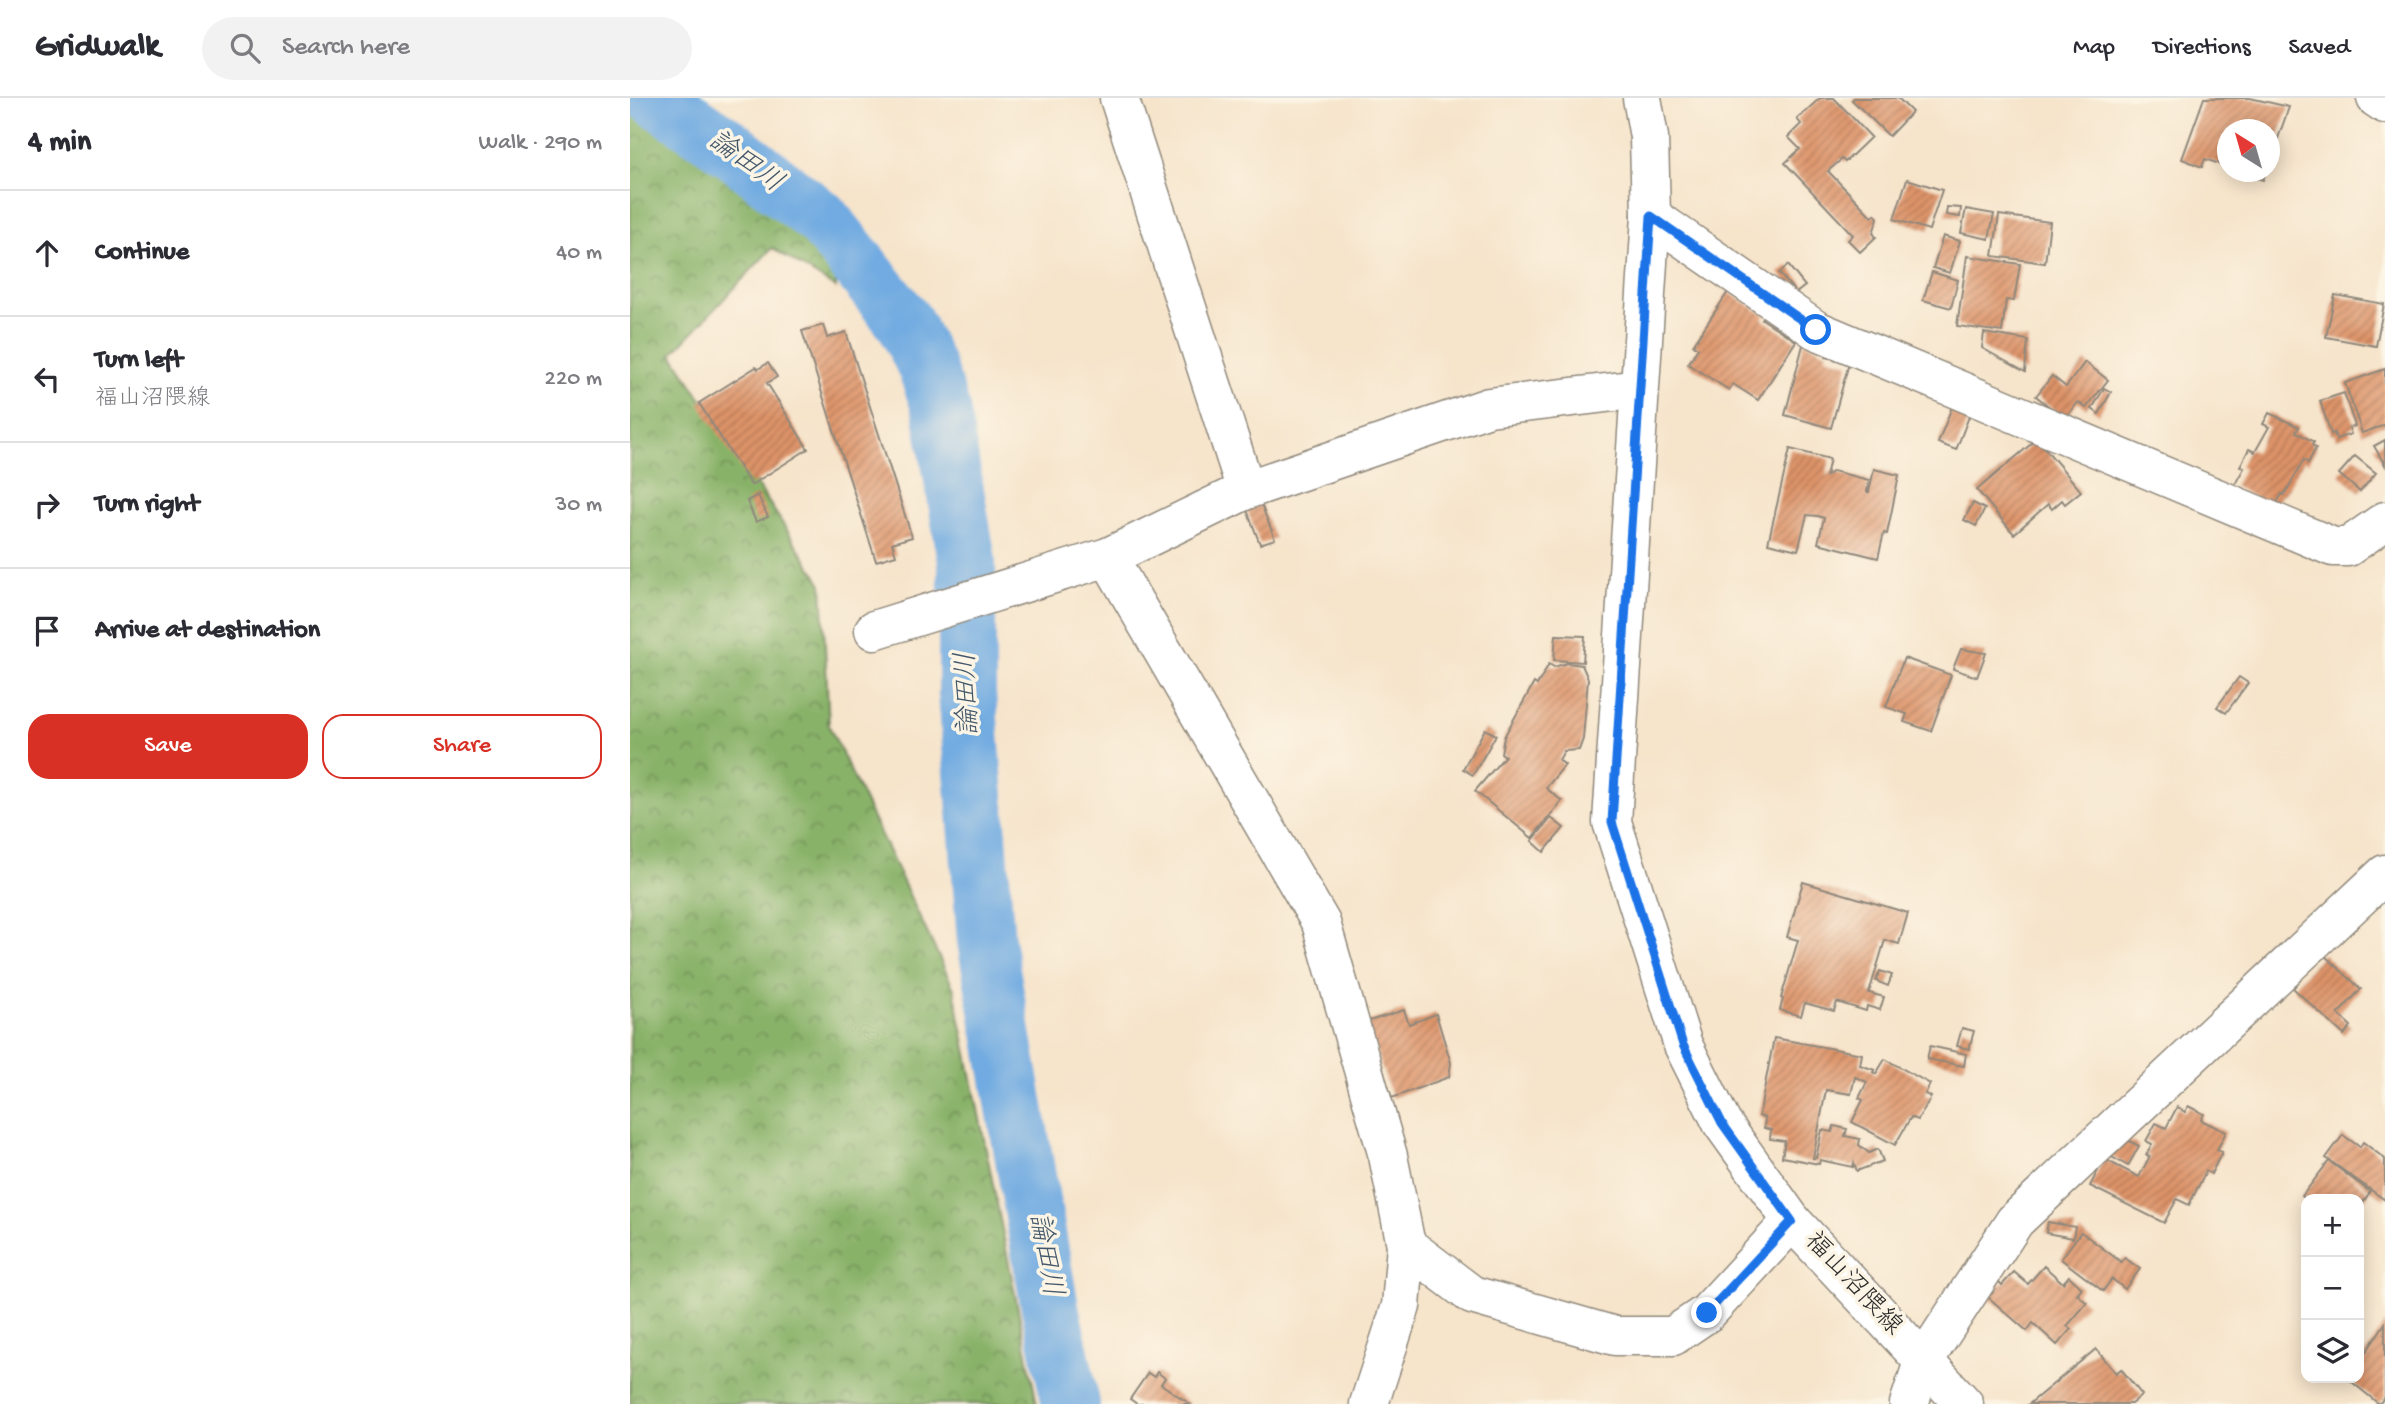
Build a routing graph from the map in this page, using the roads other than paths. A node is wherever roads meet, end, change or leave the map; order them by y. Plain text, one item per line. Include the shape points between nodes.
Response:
1 (1119, 98) edge
2 (1642, 98) edge
3 (2376, 98) edge
4 (2385, 104) edge
5 (1651, 216) junction
6 (1639, 388) junction
7 (1246, 490) junction
8 (2385, 521) edge
9 (1108, 557) junction
10 (874, 630) dead end
11 (2385, 874) edge
12 (1792, 1221) junction
13 (1406, 1245) junction
14 (1923, 1362) junction
15 (1369, 1404) edge
16 (1909, 1404) edge
17 (1964, 1404) edge

1 - 7 street
2 - 5 street, 福山沼隈線 via 1649,137
3 - 4 street
5 - 6 street, 福山沼隈線
5 - 8 street via 1816,330 2212,497 2333,547 2348,547
6 - 7 street via 1489,407
6 - 12 street, 福山沼隈線 via 1612,822 1683,1045 1722,1123
7 - 9 street
9 - 10 street
9 - 13 street via 1321,923 1388,1156
11 - 14 street via 2015,1221
12 - 13 street via 1707,1313 1673,1336 1615,1336 1472,1295
12 - 14 street, 福山沼隈線
13 - 15 street via 1401,1306
14 - 16 street
14 - 17 street, 福山沼隈線

